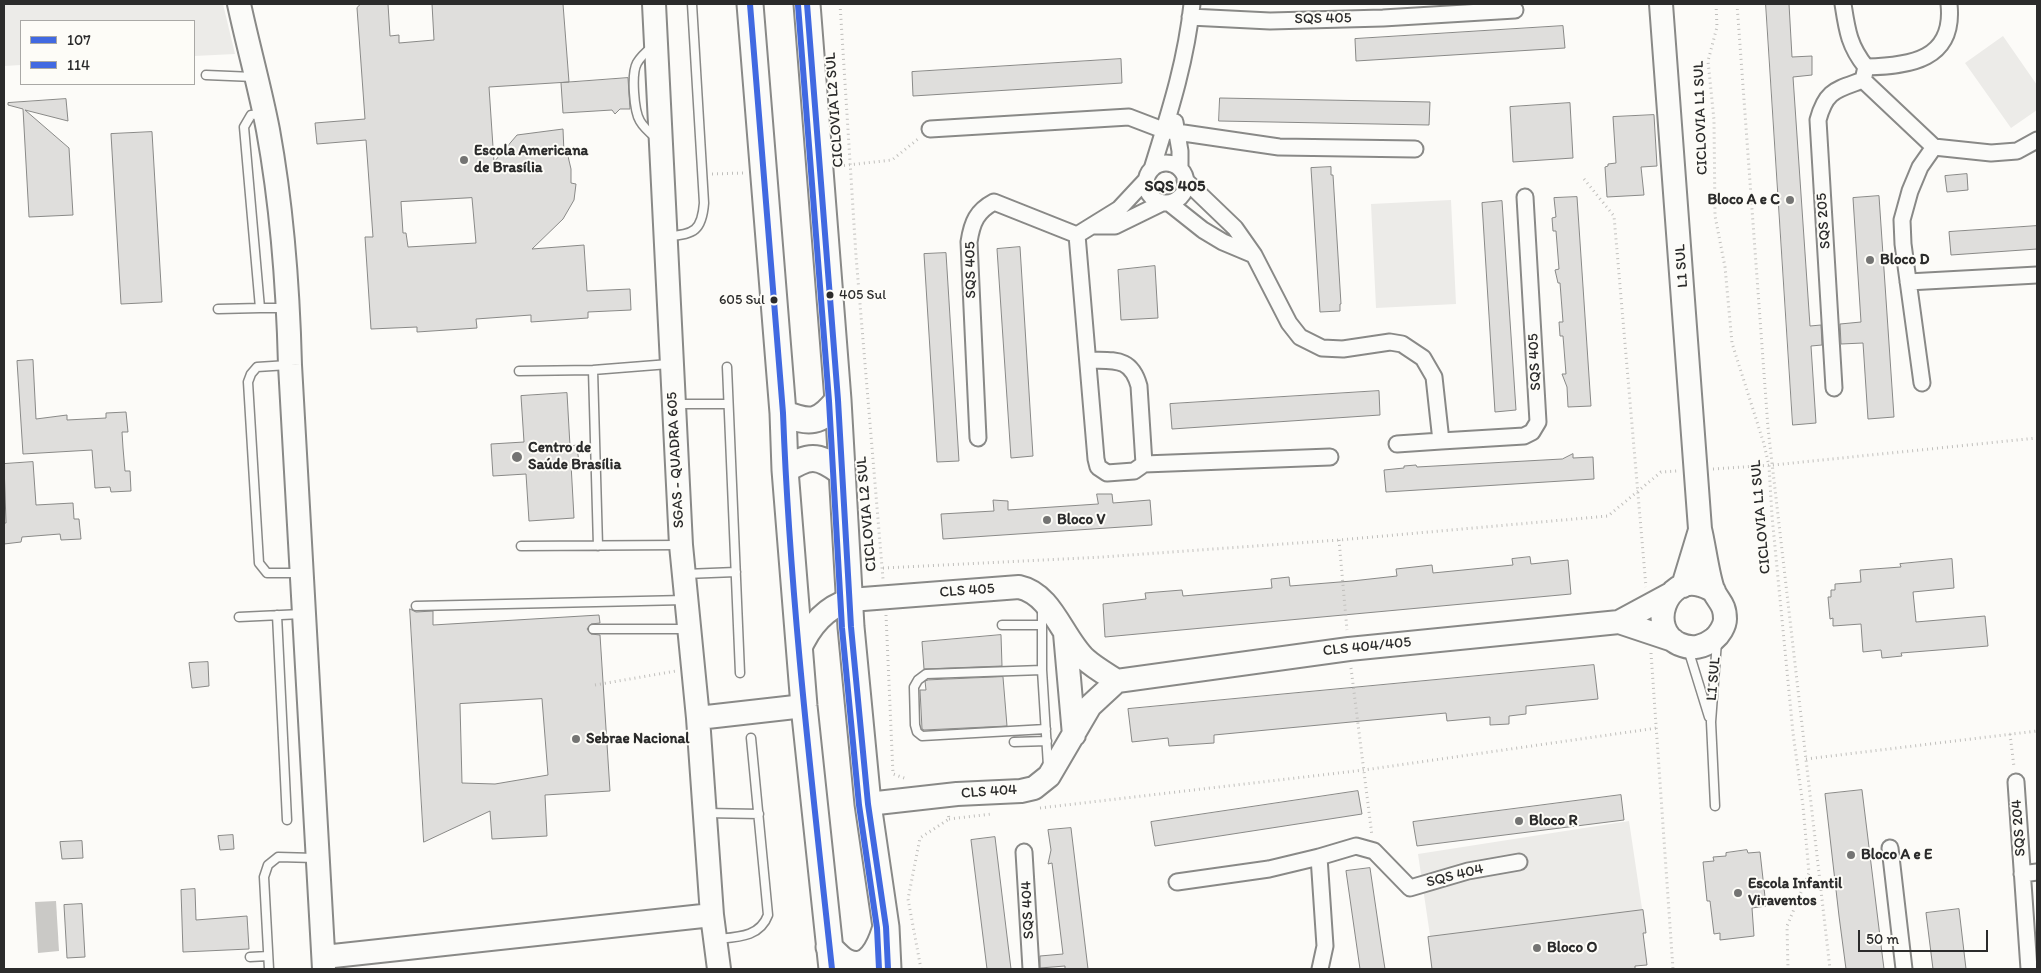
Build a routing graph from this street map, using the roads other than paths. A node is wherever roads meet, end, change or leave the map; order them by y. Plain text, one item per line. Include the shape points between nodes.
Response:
1 (239, 4) edge
2 (654, 4) edge
3 (692, 4) edge
4 (750, 4) edge
5 (807, 4) edge
6 (1661, 4) edge
7 (1843, 4) edge
8 (1949, 4) edge
9 (1191, 10) edge
10 (1515, 10) dead end
11 (1865, 74) junction
12 (206, 75) dead end
13 (256, 78) junction
14 (264, 114) junction
15 (930, 129) road end
16 (1170, 131) junction
17 (2037, 140) edge
18 (1934, 147) junction
19 (1415, 149) dead end
20 (1149, 175) junction
21 (1183, 175) junction
22 (1525, 197) dead end
23 (1166, 203) junction
24 (1093, 226) junction
25 (1077, 235) junction
26 (666, 236) junction
27 (1254, 255) junction
28 (2037, 275) edge
29 (1908, 282) junction
30 (260, 308) junction
31 (288, 308) junction
32 (218, 309) dead end
33 (1089, 360) junction
34 (672, 364) junction
35 (290, 365) junction
36 (727, 367) dead end
37 (593, 370) junction
38 (519, 371) dead end
39 (1922, 383) dead end
40 (1834, 388) dead end
41 (838, 400) junction
42 (674, 404) junction
43 (728, 404) junction
44 (783, 413) junction
45 (978, 438) dead end
46 (1441, 441) junction
47 (1397, 444) dead end
48 (1330, 457) dead end
49 (1144, 464) junction
50 (785, 470) junction
51 (840, 471) junction
52 (1700, 529) junction
53 (680, 544) junction
54 (521, 546) dead end
55 (598, 546) junction
56 (736, 572) junction
57 (301, 573) junction
58 (683, 574) junction
59 (1676, 590) junction
60 (1714, 591) junction
61 (1042, 598) junction
62 (685, 600) junction
63 (850, 600) junction
64 (416, 606) dead end
65 (304, 614) junction
66 (277, 615) junction
67 (239, 617) dead end
68 (1619, 622) junction
69 (1002, 625) dead end
70 (1041, 625) junction
71 (593, 629) dead end
72 (688, 629) junction
73 (1065, 633) junction
74 (1718, 636) junction
75 (1680, 644) junction
76 (799, 650) junction
77 (1042, 670) junction
78 (740, 673) dead end
79 (1117, 681) junction
80 (804, 706) junction
81 (698, 718) junction
82 (1711, 722) junction
83 (1046, 729) junction
84 (1074, 736) junction
85 (751, 738) dead end
86 (1047, 741) junction
87 (1014, 742) dead end
88 (1049, 776) junction
89 (2016, 782) road end
90 (868, 804) junction
91 (1715, 806) dead end
92 (705, 813) junction
93 (759, 814) junction
94 (287, 820) dead end
95 (1890, 848) dead end
96 (1024, 852) dead end
97 (1320, 857) junction
98 (317, 858) junction
99 (1519, 862) dead end
100 (2030, 873) edge
101 (1177, 882) dead end
102 (712, 915) junction
103 (886, 927) junction
104 (715, 939) junction
105 (268, 956) junction
106 (250, 958) dead end
107 (830, 958) edge
108 (324, 963) edge
109 (269, 969) edge
110 (719, 969) edge
111 (888, 969) edge
112 (1032, 969) edge
113 (1320, 969) edge
114 (1904, 969) edge
115 (2029, 969) edge

1 - 13 street
2 - 26 street, SGAS - QUADRA 605
3 - 26 lane via 703,216 692,232
4 - 44 main road
5 - 41 main road
6 - 52 street, L1 SUL
7 - 11 street via 1848,36
8 - 11 street, SQS 205 via 1948,31 1941,45 1926,58
9 - 10 street, SQS 405 via 1270,21
9 - 16 street, SQS 405
11 - 18 street
11 - 40 street, SQS 205 via 1836,90 1823,102 1818,120
12 - 13 lane
13 - 14 street
14 - 30 lane via 251,115 244,127
14 - 31 street via 277,198
15 - 16 street via 1129,117
16 - 19 street via 1279,147
16 - 20 street, SQS 405
16 - 21 street, SQS 405
17 - 18 street via 2016,151 1990,154
18 - 29 street via 1920,166 1902,220
20 - 21 street via 1163,164 1175,166
20 - 23 street via 1146,187 1151,198
20 - 24 street, SQS 405 via 1119,209
21 - 23 street via 1184,192 1175,201
21 - 27 street via 1235,228
22 - 46 street, SQS 405 via 1538,422 1532,432 1524,436
23 - 24 street, SQS 405 via 1115,226
23 - 27 street via 1223,242
24 - 25 street, SQS 405
25 - 33 street
25 - 45 street, SQS 405 via 994,202 983,208 976,218 969,242
26 - 34 street, SGAS - QUADRA 605
27 - 46 street via 1289,323 1310,344 1343,349 1390,342 1402,344 1423,358 1434,377
28 - 29 street
29 - 39 street
30 - 31 lane
30 - 32 lane
31 - 35 street
33 - 49 street via 1122,362 1130,366 1136,375 1140,386
33 - 49 street via 1098,466 1107,473 1134,471
34 - 37 lane
34 - 42 street, SGAS - QUADRA 605
35 - 57 street
35 - 57 lane via 257,367 248,382 259,563 267,573
36 - 43 lane
37 - 38 lane
37 - 55 lane
41 - 44 main road via 820,419 799,419
41 - 51 main road
42 - 43 lane
42 - 53 street, SGAS - QUADRA 605
43 - 56 lane
44 - 50 main road
46 - 47 street, SQS 405
48 - 49 street
50 - 51 main road via 813,457 821,458
50 - 76 main road
51 - 63 main road
52 - 59 street, L1 SUL
52 - 60 street, L1 SUL
53 - 55 lane
53 - 58 street, SGAS - QUADRA 605
54 - 55 lane
56 - 58 lane
56 - 78 lane
57 - 65 street
58 - 62 street, SGAS - QUADRA 605
59 - 60 street via 1699,584
59 - 68 street, CLS 404/405
59 - 75 street via 1662,610 1663,627
60 - 74 street via 1724,605 1725,622
61 - 63 street, CLS 405 via 1019,587
61 - 70 lane
61 - 73 street
62 - 64 lane
62 - 72 street, SGAS - QUADRA 605
63 - 76 street, CLS 405 via 818,619
63 - 90 main road
65 - 66 lane
65 - 98 street
66 - 67 lane
66 - 94 lane
68 - 75 street, CLS 404/405
68 - 79 street, CLS 404/405 via 1349,649
69 - 70 lane
70 - 77 lane
71 - 72 lane
72 - 81 street, SGAS - QUADRA 605
73 - 79 street via 1085,658
73 - 84 street
74 - 75 street via 1704,646
74 - 82 lane, L1 SUL
75 - 82 lane, L1 SUL
76 - 80 main road
77 - 83 lane
77 - 83 lane via 926,674 914,688 915,725 922,736
79 - 84 street, CLS 404 via 1090,706
80 - 81 street
80 - 107 main road
81 - 92 street, SGAS - QUADRA 605
82 - 91 lane, L1 SUL
83 - 86 lane
84 - 88 street, CLS 404
85 - 93 lane
86 - 87 lane
86 - 88 lane
88 - 90 street, CLS 404 via 1034,788 1021,791
89 - 100 street, SQS 204
90 - 103 main road
92 - 93 lane
92 - 102 street, SGAS - QUADRA 605
93 - 104 lane via 768,914 761,926 745,936
95 - 114 street
96 - 112 street, SQS 404
97 - 99 street, SQS 404 via 1356,846 1374,851 1410,888 1468,871
97 - 101 street via 1269,869
97 - 113 street via 1325,946
98 - 105 lane via 278,858 268,865 264,876
98 - 108 street
100 - 115 street, SQS 204
102 - 104 street, SGAS - QUADRA 605
102 - 108 street
103 - 107 main road via 874,957 866,963 856,965
103 - 111 main road
104 - 110 street, SGAS - QUADRA 605
105 - 106 lane
105 - 109 lane

